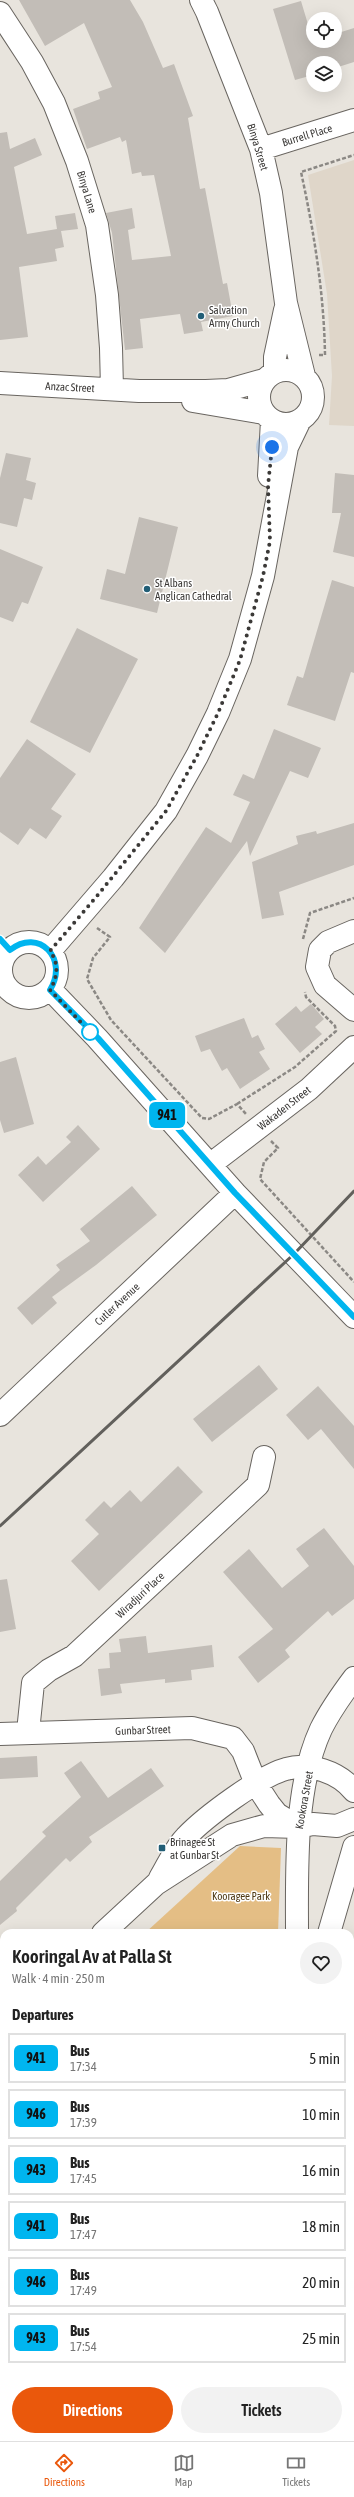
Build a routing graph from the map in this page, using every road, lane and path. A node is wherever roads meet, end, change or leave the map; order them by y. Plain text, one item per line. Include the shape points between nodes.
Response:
1 (201, 0) edge
2 (0, 14) edge
3 (354, 120) edge
4 (261, 149) junction
5 (354, 155) edge
6 (286, 303) junction
7 (317, 355) dead end
8 (270, 376) junction
9 (304, 376) junction
10 (0, 384) edge
11 (112, 389) junction
12 (139, 391) junction
13 (268, 417) junction
14 (300, 420) junction
15 (270, 541) junction
16 (354, 898) edge
17 (310, 913) dead end
18 (96, 927) dead end
19 (354, 931) edge
20 (5, 945) edge
21 (50, 951) junction
22 (3, 989) edge
23 (50, 990) junction
24 (306, 997) dead end
25 (354, 1010) edge
26 (354, 1047) edge
27 (236, 1104) junction
28 (259, 1128) junction
29 (211, 1164) junction
30 (235, 1193) junction
31 (354, 1282) edge
32 (354, 1317) edge
33 (0, 1415) edge
34 (264, 1457) dead end
35 (354, 1678) edge
36 (31, 1733) junction
37 (0, 1734) edge
38 (310, 1766) junction
39 (256, 1784) junction
40 (354, 1790) edge
41 (354, 1819) edge
42 (298, 1827) junction
43 (354, 1847) edge
44 (156, 1884) junction
45 (107, 1929) edge
46 (297, 1929) edge
47 (330, 1929) edge

1 - 4 street, Binya Street
2 - 11 street, Binya Lane via 32,62 54,103 77,161 97,225 109,318
3 - 4 street, Burrell Place
4 - 6 street, Binya Street via 271,193
5 - 7 path via 302,172 317,252 322,303 324,355
6 - 8 street, Binya Street
6 - 9 street, Binya Street
8 - 9 street via 290,369
8 - 12 street, Anzac Street via 228,390
8 - 13 street via 259,396
9 - 14 street via 313,392 313,400 311,408
10 - 11 street, Anzac Street
11 - 12 street, Anzac Street
12 - 13 street, Anzac Street
13 - 14 street via 286,424
13 - 15 street
14 - 15 street via 287,447
15 - 21 street via 240,660 197,756 166,811
16 - 17 path
18 - 27 path via 110,937 93,958 87,979 111,1020 202,1118 209,1119
19 - 25 street via 328,942 320,950 317,967 325,985
20 - 21 street via 26,942 38,944
20 - 22 street via 2,963
21 - 23 street via 56,961 57,973
22 - 23 street via 28,998
23 - 29 street via 98,1038
24 - 27 path via 335,1026 336,1031 294,1067
26 - 28 street, Wakaden Street via 309,1089
27 - 28 path
28 - 29 street, Wakaden Street
28 - 31 path via 278,1148 264,1162 260,1179
29 - 30 street
30 - 32 street
30 - 33 street, Cutler Avenue
34 - 36 street, Wiradjuri Place via 258,1485 74,1656 49,1670 33,1683 29,1722
35 - 38 street, Kookora Street via 321,1730
36 - 37 street, Gunbar Street
36 - 39 street, Gunbar Street via 192,1728 207,1731 233,1738 243,1751
38 - 39 street via 286,1769
38 - 40 street via 345,1780
38 - 42 street, Kookora Street
39 - 42 street, Gunbar Street via 277,1814
39 - 44 street via 217,1809 185,1838
41 - 42 street via 337,1826 313,1824
42 - 44 street via 264,1826 232,1835
42 - 46 street, Kookora Street
43 - 47 street
44 - 45 street

